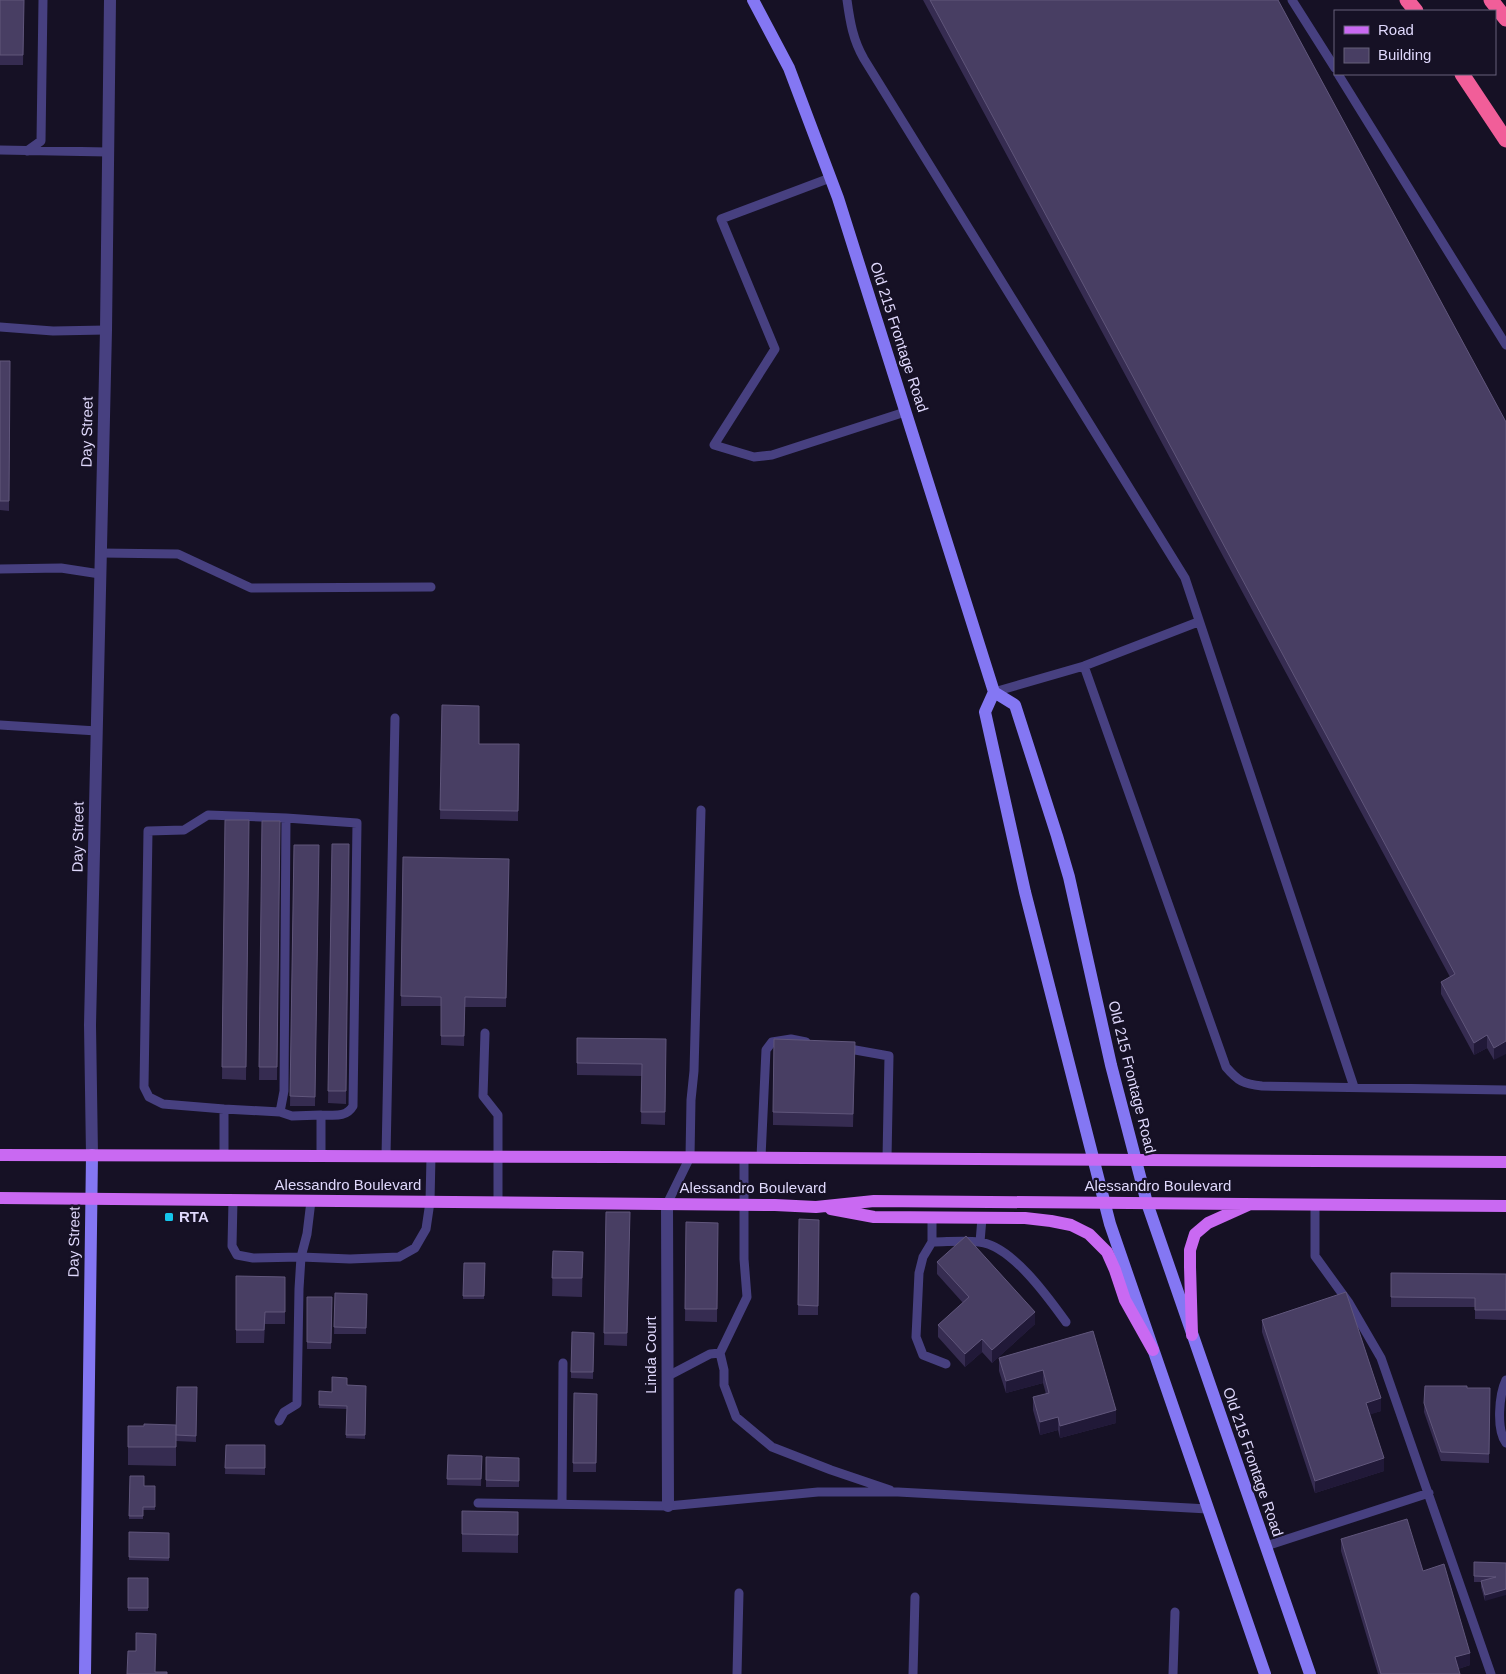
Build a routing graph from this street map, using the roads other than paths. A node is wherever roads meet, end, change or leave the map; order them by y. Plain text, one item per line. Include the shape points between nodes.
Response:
1 (43, 0) edge
2 (110, 0) edge
3 (753, 0) edge
4 (847, 0) edge
5 (1292, 0) edge
6 (1407, 0) edge
7 (1491, 0) edge
8 (1415, 10) edge
9 (1506, 19) edge
10 (1334, 66) edge
11 (1339, 75) edge
12 (1463, 75) edge
13 (1468, 75) edge
14 (1506, 122) edge
15 (1506, 140) edge
16 (0, 150) edge
17 (27, 151) junction
18 (108, 152) junction
19 (830, 178) junction
20 (0, 327) edge
21 (106, 330) junction
22 (1506, 345) edge
23 (905, 412) junction
24 (101, 553) junction
25 (0, 569) edge
26 (100, 574) junction
27 (431, 587) dead end
28 (1198, 622) junction
29 (1084, 666) junction
30 (994, 692) junction
31 (395, 718) dead end
32 (0, 725) edge
33 (97, 730) junction
34 (701, 810) dead end
35 (286, 818) junction
36 (485, 1033) dead end
37 (810, 1042) edge
38 (830, 1046) edge
39 (1354, 1086) junction
40 (1506, 1090) edge
41 (224, 1109) junction
42 (280, 1112) junction
43 (321, 1115) junction
44 (0, 1155) edge
45 (92, 1155) junction
46 (224, 1155) junction
47 (321, 1155) junction
48 (386, 1156) junction
49 (431, 1156) junction
50 (497, 1156) junction
51 (690, 1157) junction
52 (744, 1157) junction
53 (761, 1157) junction
54 (887, 1158) junction
55 (1093, 1159) junction
56 (1137, 1160) junction
57 (1506, 1162) edge
58 (0, 1198) edge
59 (91, 1198) junction
60 (233, 1200) junction
61 (311, 1201) junction
62 (430, 1202) junction
63 (498, 1202) junction
64 (1105, 1202) junction
65 (1147, 1203) junction
66 (1251, 1203) junction
67 (667, 1204) junction
68 (1315, 1204) junction
69 (744, 1205) junction
70 (1506, 1206) edge
71 (816, 1207) junction
72 (932, 1218) junction
73 (982, 1218) junction
74 (932, 1242) junction
75 (980, 1242) junction
76 (301, 1257) junction
77 (1066, 1322) dead end
78 (1192, 1335) junction
79 (1153, 1350) junction
80 (720, 1352) junction
81 (563, 1363) dead end
82 (946, 1364) dead end
83 (668, 1376) junction
84 (1506, 1380) edge
85 (279, 1421) dead end
86 (1506, 1443) edge
87 (898, 1492) junction
88 (1429, 1493) junction
89 (478, 1503) dead end
90 (562, 1504) junction
91 (668, 1506) junction
92 (1208, 1509) junction
93 (1266, 1546) junction
94 (739, 1593) dead end
95 (915, 1597) dead end
96 (1175, 1612) dead end
97 (85, 1674) edge
98 (737, 1674) edge
99 (913, 1674) edge
100 (1173, 1674) edge
101 (1265, 1674) edge
102 (1310, 1674) edge
103 (1491, 1674) edge

1 - 17 lane via 41,141
2 - 18 street, Day Street
3 - 19 street, Old 215 Frontage Road via 789,68
4 - 28 lane via 851,28 864,59 1185,578
5 - 10 lane
6 - 8 highway
7 - 9 highway
11 - 22 lane
12 - 15 highway
13 - 14 highway
16 - 17 lane
17 - 18 lane
18 - 21 street, Day Street
19 - 23 street, Old 215 Frontage Road
19 - 23 lane via 722,219 775,349 714,445 754,457 772,455
20 - 21 lane
21 - 24 street, Day Street
23 - 30 street, Old 215 Frontage Road
24 - 26 street, Day Street
24 - 27 lane via 178,554 251,588
25 - 26 lane via 61,568
26 - 33 street, Day Street
28 - 29 lane
28 - 39 lane
29 - 30 lane
29 - 39 lane via 1226,1067 1236,1079 1247,1085
30 - 55 street via 985,712 1025,892
30 - 56 street, Old 215 Frontage Road via 1015,705 1057,836
31 - 48 lane
32 - 33 lane
33 - 45 street, Day Street via 90,1026
34 - 51 lane
35 - 41 lane via 208,816 184,830 148,831 144,1087 149,1097 163,1104
35 - 42 lane via 284,1090
35 - 43 lane via 357,823 353,1106 344,1115
36 - 50 lane via 483,1096 498,1115
37 - 53 lane via 791,1039 772,1042 766,1050
38 - 54 lane via 888,1056
39 - 40 lane
41 - 42 lane
41 - 46 lane
42 - 43 lane via 292,1116
43 - 47 lane
44 - 45 main road, Alessandro Boulevard
45 - 46 main road, Alessandro Boulevard
45 - 59 street, Day Street
46 - 47 main road, Alessandro Boulevard
47 - 48 main road, Alessandro Boulevard
48 - 49 main road, Alessandro Boulevard
49 - 50 main road, Alessandro Boulevard
49 - 62 lane
50 - 51 main road, Alessandro Boulevard
50 - 63 lane
51 - 52 main road, Alessandro Boulevard
51 - 67 lane
52 - 53 main road, Alessandro Boulevard
52 - 69 lane
53 - 54 main road, Alessandro Boulevard
54 - 55 main road, Alessandro Boulevard
55 - 56 main road, Alessandro Boulevard
55 - 64 street
56 - 57 main road, Alessandro Boulevard
56 - 65 street, Old 215 Frontage Road
58 - 59 main road, Alessandro Boulevard
59 - 60 main road, Alessandro Boulevard
59 - 97 street, Day Street
60 - 61 main road, Alessandro Boulevard
60 - 76 lane via 232,1246 237,1255
61 - 62 main road, Alessandro Boulevard
61 - 76 lane
62 - 63 main road, Alessandro Boulevard
62 - 76 lane via 426,1229 415,1248 399,1258
63 - 67 main road, Alessandro Boulevard
64 - 65 main road, Alessandro Boulevard
64 - 71 main road, Alessandro Boulevard via 874,1201
64 - 79 street
65 - 66 main road, Alessandro Boulevard
65 - 78 street, Old 215 Frontage Road
66 - 68 main road, Alessandro Boulevard
66 - 78 main road via 1208,1223 1195,1234 1190,1250
67 - 69 main road, Alessandro Boulevard
67 - 83 street, Linda Court
68 - 70 main road, Alessandro Boulevard
68 - 88 lane via 1316,1256 1350,1303 1381,1358
69 - 71 main road, Alessandro Boulevard
69 - 80 lane via 747,1297
71 - 72 main road via 874,1217
72 - 73 main road
72 - 74 lane
73 - 75 lane
73 - 79 main road via 1051,1221 1072,1225 1089,1234 1107,1252 1125,1300
74 - 75 lane
74 - 82 lane via 923,1256 919,1273 916,1337 923,1355
75 - 77 lane via 998,1248 1034,1279
76 - 85 lane via 297,1404 284,1412
78 - 93 street, Old 215 Frontage Road
79 - 92 street
80 - 83 lane
80 - 87 lane via 724,1385 736,1417 772,1446
81 - 90 lane
83 - 91 street, Linda Court
84 - 86 lane via 1500,1401 1502,1436
87 - 91 lane via 818,1492
87 - 92 lane
88 - 93 lane
88 - 103 lane
89 - 90 lane
90 - 91 lane
92 - 101 street
93 - 102 street, Old 215 Frontage Road
94 - 98 lane
95 - 99 lane
96 - 100 lane

